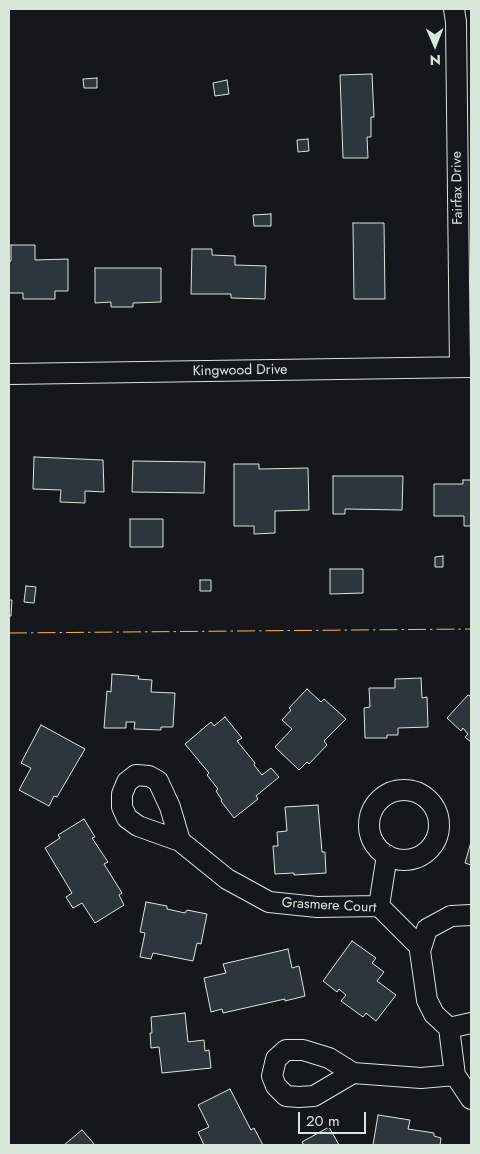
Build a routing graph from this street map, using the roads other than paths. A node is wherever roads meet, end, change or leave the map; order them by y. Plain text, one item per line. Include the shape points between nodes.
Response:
1 (454, 9) edge
2 (466, 367) edge
3 (9, 374) edge
4 (180, 841) dead end
5 (387, 855) dead end
6 (379, 906) junction
7 (471, 915) edge
8 (420, 947) junction
9 (471, 1023) edge
10 (449, 1028) junction
11 (353, 1073) dead end
12 (455, 1075) junction
13 (471, 1099) edge

1 - 2 street, Fairfax Drive
2 - 3 street, Kingwood Drive
4 - 6 street, Grasmere Court via 227,879 269,902 317,907
5 - 6 street
6 - 8 street, Grasmere Court
7 - 8 street via 451,916 427,929
8 - 10 street via 427,1000 434,1014
9 - 10 street
10 - 12 street
11 - 12 street via 421,1078
12 - 13 street

